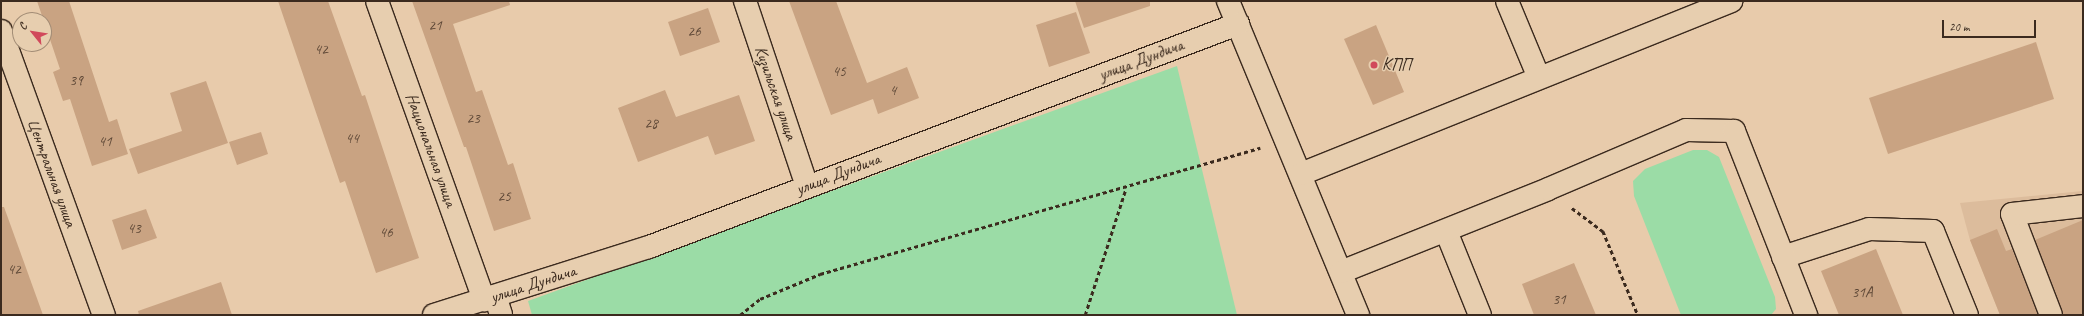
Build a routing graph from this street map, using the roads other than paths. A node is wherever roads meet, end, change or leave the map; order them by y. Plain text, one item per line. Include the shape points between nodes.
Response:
1 (377, 1) edge
2 (745, 1) edge
3 (1228, 1) edge
4 (1506, 1) edge
5 (1732, 1) edge
6 (1238, 24) junction
7 (1, 31) edge
8 (1540, 78) junction
9 (1301, 174) junction
10 (807, 186) junction
11 (2083, 206) edge
12 (1446, 231) junction
13 (1783, 257) junction
14 (1341, 272) junction
15 (493, 304) edge
16 (104, 315) edge
17 (434, 315) edge
18 (1358, 315) edge
19 (1480, 315) edge
20 (1806, 315) edge
21 (1967, 315) edge
22 (2052, 315) edge

1 - 15 street, Национальная улица
2 - 10 street, Кизильская улица
3 - 6 street
4 - 8 street
5 - 8 street
6 - 9 street
6 - 10 street, улица Дундича
7 - 16 street, Центральная улица
8 - 9 street
9 - 14 street
10 - 15 street, улица Дундича
11 - 22 street via 2012,214
12 - 13 street via 1686,130 1734,131
12 - 14 street
12 - 19 street
13 - 20 street
13 - 21 street via 1869,229 1933,231
14 - 18 street
15 - 17 street, улица Дундича

